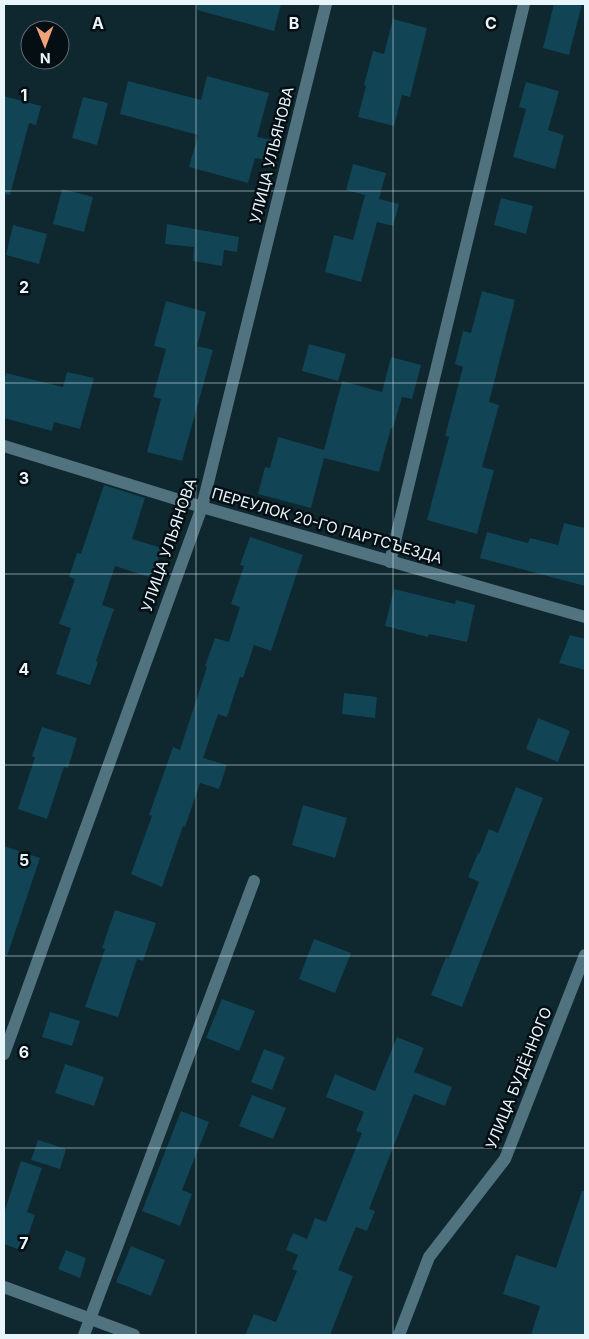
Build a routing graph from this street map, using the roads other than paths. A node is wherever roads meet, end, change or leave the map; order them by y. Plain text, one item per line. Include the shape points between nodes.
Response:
1 (326, 4) edge
2 (524, 4) edge
3 (4, 446) edge
4 (202, 507) junction
5 (390, 562) junction
6 (585, 617) edge
7 (254, 881) dead end
8 (585, 955) edge
9 (4, 1054) edge
10 (4, 1287) edge
11 (89, 1319) junction
12 (84, 1335) edge
13 (134, 1335) edge
14 (399, 1335) edge

1 - 4 street, УЛИЦА УЛЬЯНОВА
2 - 5 street
3 - 4 street, ПЕРЕУЛОК 20-ГО ПАРТСЪЕЗДА
4 - 5 street, ПЕРЕУЛОК 20-ГО ПАРТСЪЕЗДА
4 - 9 street, УЛИЦА УЛЬЯНОВА
5 - 6 street, ПЕРЕУЛОК 20-ГО ПАРТСЪЕЗДА
7 - 11 street
8 - 14 street, УЛИЦА БУДЁННОГО via 505,1159 429,1257
10 - 11 street
11 - 12 street
11 - 13 street

